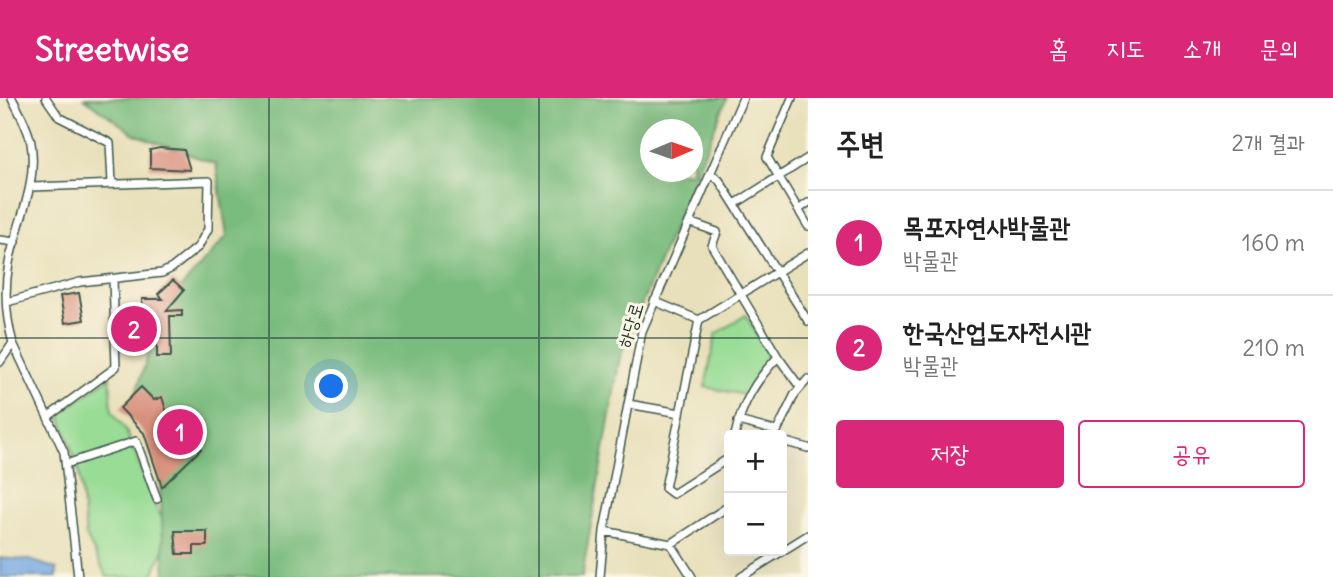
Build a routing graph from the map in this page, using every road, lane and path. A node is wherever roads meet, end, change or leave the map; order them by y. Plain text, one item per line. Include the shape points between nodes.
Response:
1 (12, 98) edge
2 (46, 98) edge
3 (743, 98) edge
4 (792, 98) edge
5 (808, 158) edge
6 (711, 174) junction
7 (778, 177) junction
8 (112, 183) junction
9 (31, 187) junction
10 (735, 204) junction
11 (808, 204) edge
12 (798, 210) junction
13 (689, 222) junction
14 (808, 226) edge
15 (0, 240) edge
16 (15, 243) junction
17 (808, 253) edge
18 (777, 272) junction
19 (113, 279) junction
20 (741, 295) junction
21 (654, 301) junction
22 (7, 302) junction
23 (699, 320) junction
24 (808, 321) edge
25 (13, 344) junction
26 (778, 357) junction
27 (0, 362) edge
28 (808, 379) edge
29 (800, 387) junction
30 (628, 404) junction
31 (680, 413) junction
32 (49, 416) junction
33 (738, 421) junction
34 (736, 430) edge
35 (766, 430) edge
36 (778, 430) edge
37 (787, 442) edge
38 (808, 448) edge
39 (724, 461) edge
40 (66, 464) junction
41 (157, 499) dead end
42 (724, 509) edge
43 (604, 531) junction
44 (808, 536) edge
45 (671, 544) junction
46 (787, 546) edge
47 (768, 556) edge
48 (78, 577) edge
49 (600, 577) edge
50 (692, 577) edge
51 (741, 577) edge

1 - 9 street via 31,141
2 - 8 street via 59,117 110,143
3 - 6 street, 하당로
4 - 7 street via 766,157
5 - 7 street
6 - 10 street
6 - 13 street, 하당로
7 - 10 street
7 - 12 street
8 - 9 street
8 - 19 street via 209,181 211,194 208,229 185,259 162,273
9 - 16 street
10 - 18 street
11 - 12 street
12 - 14 street
13 - 20 street via 717,232 712,246
13 - 21 street, 하당로
15 - 16 street
16 - 22 street
17 - 18 street
18 - 20 street
18 - 24 street
19 - 22 street
19 - 32 street via 116,367
20 - 23 street
20 - 26 street
21 - 23 street
21 - 30 street, 하당로 via 642,331
22 - 25 street
23 - 31 street
25 - 27 street
25 - 32 street
26 - 29 street
26 - 33 street via 746,398
28 - 29 street
29 - 36 street
30 - 31 street
30 - 43 street, 하당로
31 - 39 street via 665,488 673,494
32 - 40 street
33 - 34 street
33 - 35 street
37 - 38 street
40 - 41 street via 136,441
40 - 48 street
42 - 45 street
43 - 45 street
43 - 49 street, 하당로
44 - 46 street
45 - 50 street
47 - 51 street

